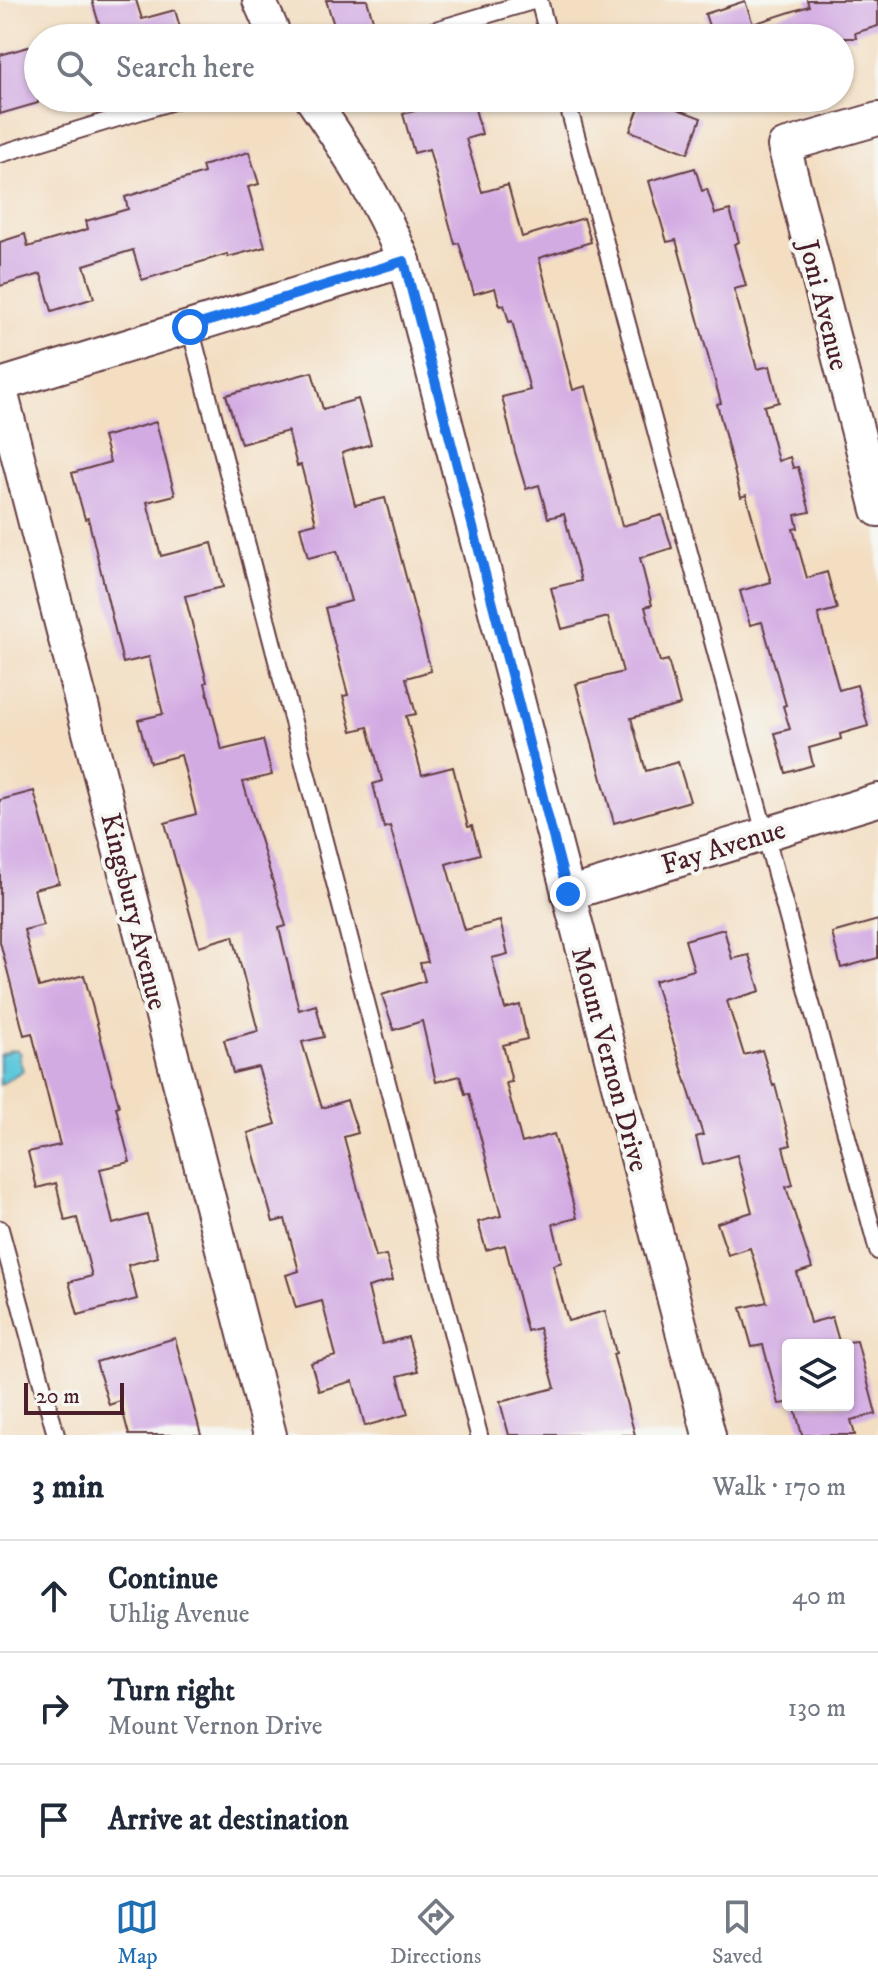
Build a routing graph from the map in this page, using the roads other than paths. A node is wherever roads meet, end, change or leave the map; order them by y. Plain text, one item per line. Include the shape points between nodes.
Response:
1 (259, 0) edge
2 (537, 0) edge
3 (270, 24) edge
4 (456, 24) edge
5 (545, 24) edge
6 (137, 112) edge
7 (320, 112) edge
8 (570, 112) edge
9 (878, 119) edge
10 (0, 154) edge
11 (404, 261) junction
12 (190, 327) junction
13 (0, 386) edge
14 (878, 510) edge
15 (878, 800) edge
16 (766, 833) junction
17 (568, 894) junction
18 (0, 1229) edge
19 (878, 1251) edge
20 (56, 1435) edge
21 (270, 1435) edge
22 (479, 1435) edge
23 (709, 1435) edge

1 - 3 street
2 - 4 lane
2 - 5 lane
6 - 10 lane
7 - 11 street, Mount Vernon Drive via 361,172
8 - 16 lane
9 - 14 street, Joni Avenue via 784,146
11 - 12 street
11 - 17 street, Mount Vernon Drive
12 - 13 street
12 - 22 lane
13 - 21 street, Kingsbury Avenue
15 - 16 street, Fay Avenue
16 - 17 street, Fay Avenue
16 - 19 lane
17 - 23 street, Mount Vernon Drive
18 - 20 lane

